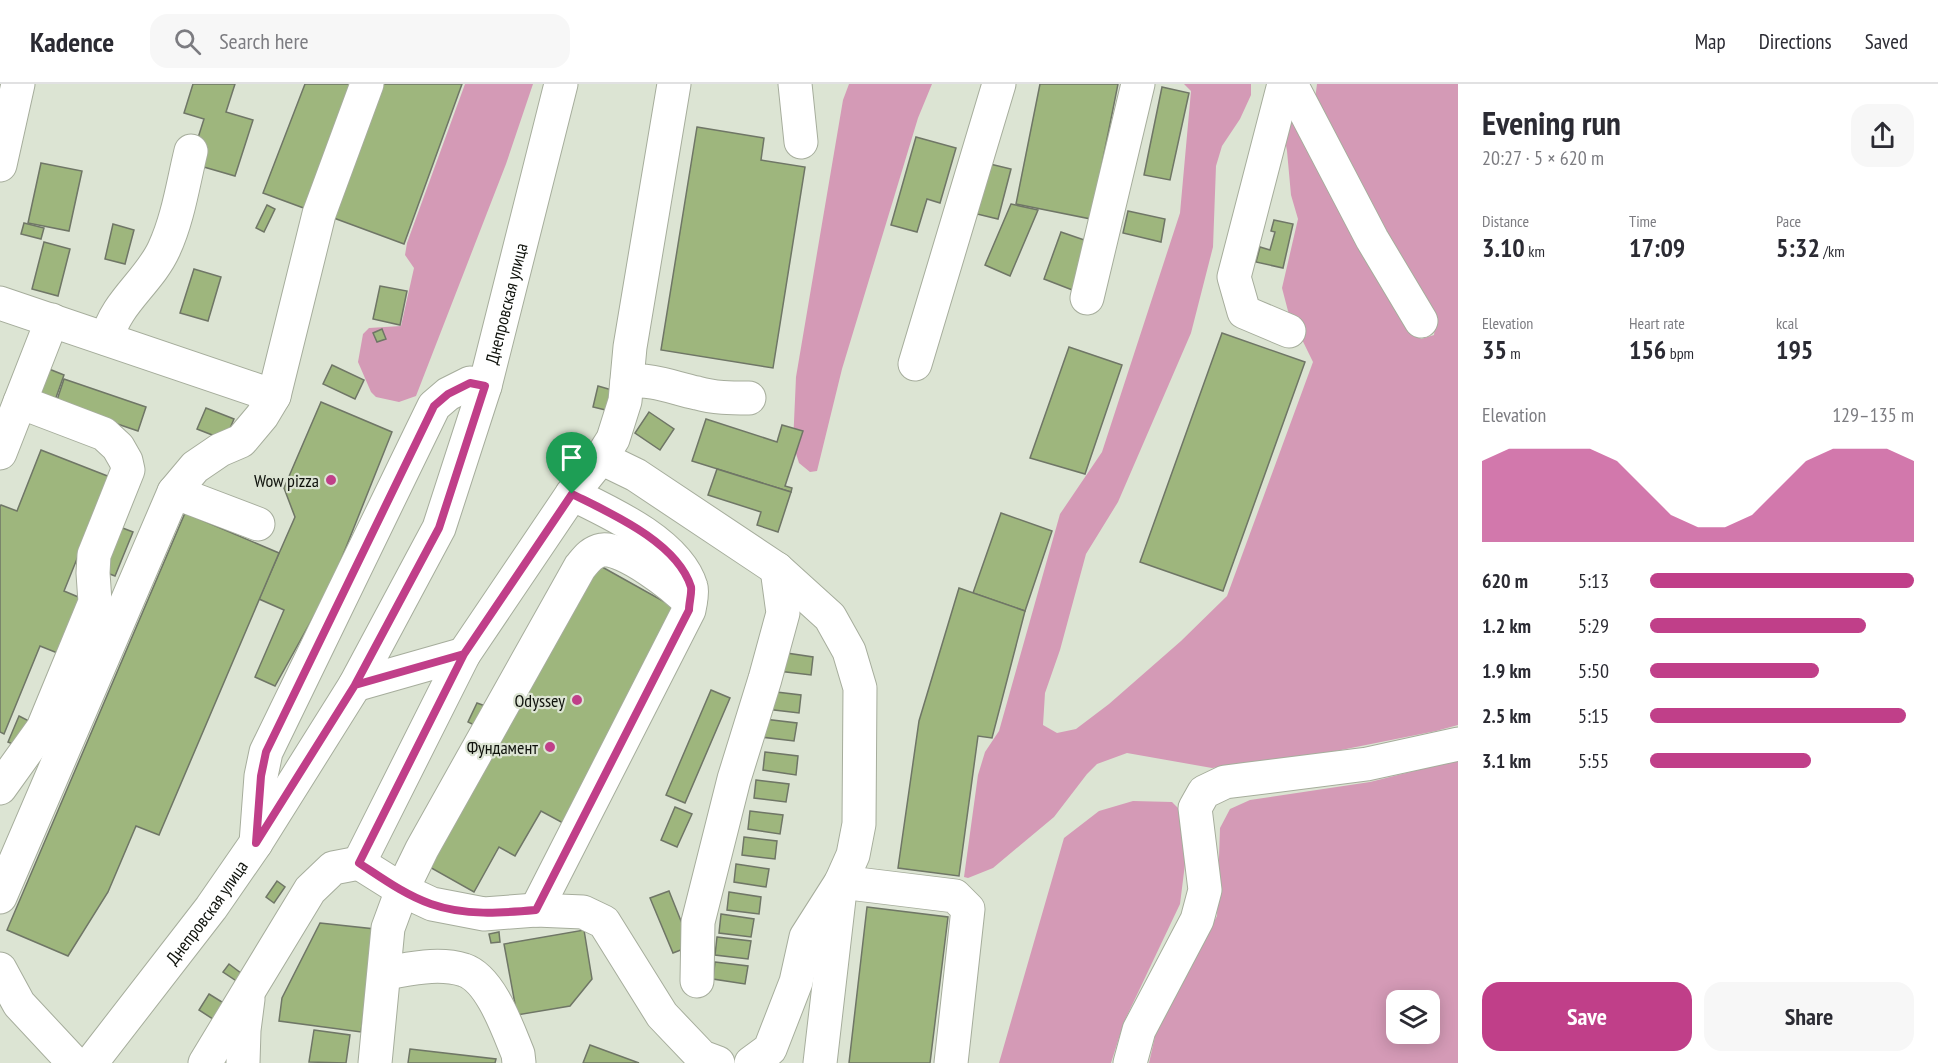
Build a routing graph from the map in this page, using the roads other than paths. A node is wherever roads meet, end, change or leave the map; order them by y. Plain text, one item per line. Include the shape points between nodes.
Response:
1 (18, 84) edge
2 (367, 84) edge
3 (561, 84) edge
4 (674, 84) edge
5 (795, 84) edge
6 (999, 84) edge
7 (1138, 84) edge
8 (1284, 84) edge
9 (1291, 84) edge
10 (801, 142) dead end
11 (191, 151) dead end
12 (0, 165) edge
13 (1087, 298) dead end
14 (0, 303) edge
15 (52, 320) junction
16 (1421, 321) dead end
17 (1289, 331) dead end
18 (107, 339) junction
19 (915, 364) dead end
20 (627, 382) junction
21 (485, 386) junction
22 (274, 396) junction
23 (749, 398) dead end
24 (20, 402) junction
25 (0, 453) edge
26 (601, 458) junction
27 (174, 492) junction
28 (572, 494) junction
29 (258, 524) dead end
30 (777, 569) junction
31 (690, 603) junction
32 (464, 654) junction
33 (355, 685) junction
34 (1458, 744) edge
35 (6, 769) edge
36 (256, 843) junction
37 (359, 863) junction
38 (841, 882) junction
39 (402, 890) junction
40 (0, 897) edge
41 (536, 910) junction
42 (0, 969) edge
43 (385, 973) junction
44 (697, 981) dead end
45 (249, 991) junction
46 (74, 1063) edge
47 (91, 1063) edge
48 (205, 1063) edge
49 (243, 1063) edge
50 (375, 1063) edge
51 (519, 1063) edge
52 (718, 1063) edge
53 (751, 1063) edge
54 (820, 1063) edge
55 (951, 1063) edge
56 (1130, 1063) edge

1 - 12 main road
2 - 22 main road via 319,214
3 - 21 main road, Днепровская улица
4 - 20 main road
5 - 10 main road
6 - 19 main road
7 - 13 main road
8 - 17 main road via 1234,276 1244,312
9 - 16 main road via 1372,239
11 - 18 main road via 164,251 111,323
14 - 15 main road
15 - 18 main road
15 - 24 main road
18 - 22 main road
20 - 23 main road via 641,380 699,394
20 - 26 main road via 613,439
21 - 33 main road, Днепровская улица via 439,528
21 - 36 main road via 470,383 434,406 266,752
22 - 27 main road via 241,441 195,467
24 - 25 main road
24 - 35 main road via 104,434 118,447 128,470 94,555 95,602 43,728
26 - 28 main road
26 - 30 main road via 636,475
27 - 29 main road
27 - 40 main road
28 - 31 main road via 658,543 679,566 691,588
28 - 32 main road
30 - 38 main road via 830,617 849,651 860,688 859,824 853,855
30 - 44 main road via 783,613 734,779 698,922
31 - 39 main road via 677,589 624,555 603,550 590,555
31 - 41 main road
32 - 33 main road
32 - 37 main road
33 - 36 main road, Днепровская улица
34 - 56 main road via 1367,764 1225,782 1204,792 1195,808 1205,890 1197,920 1139,1030
36 - 47 main road, Днепровская улица via 211,908
37 - 39 main road
37 - 45 main road via 333,868 310,891
38 - 53 main road via 806,937 796,982 770,1049
38 - 54 main road
38 - 55 main road via 955,896 968,909
39 - 41 main road via 432,904 484,914
39 - 43 main road via 388,928
41 - 52 main road via 583,912 604,922 662,1015 702,1057
42 - 46 main road via 19,1004
43 - 50 main road
43 - 51 main road via 445,966 466,970 494,1000
45 - 48 main road
45 - 49 main road

